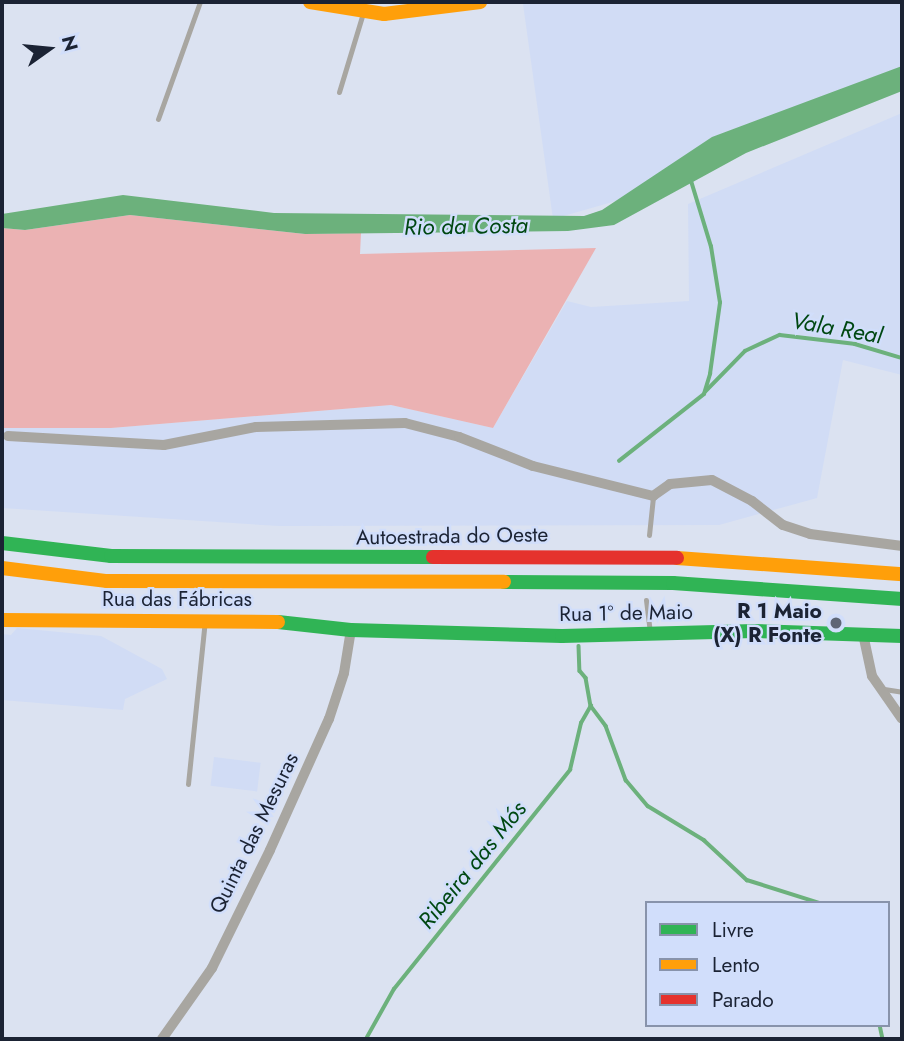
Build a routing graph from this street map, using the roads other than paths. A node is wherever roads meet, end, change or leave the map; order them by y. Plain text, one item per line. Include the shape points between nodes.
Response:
1 (200, 2) edge
2 (310, 2) edge
3 (430, 2) edge
4 (480, 2) edge
5 (363, 13) junction
6 (405, 13) junction
7 (339, 92) dead end
8 (158, 119) dead end
9 (8, 436) dead end
10 (653, 496) junction
11 (649, 535) dead end
12 (2, 543) edge
13 (902, 546) edge
14 (2, 568) edge
15 (902, 574) edge
16 (902, 599) edge
17 (646, 600) dead end
18 (2, 620) edge
19 (205, 620) junction
20 (351, 630) junction
21 (650, 633) junction
22 (863, 634) junction
23 (902, 636) edge
24 (880, 688) junction
25 (902, 692) edge
26 (902, 719) edge
27 (188, 784) dead end
28 (162, 1039) edge

1 - 8 lane
2 - 5 main road
3 - 6 main road
4 - 6 main road
5 - 6 main road
5 - 7 lane
9 - 10 street via 163,445 256,428 405,423 459,437 540,468
10 - 11 lane
10 - 13 street via 670,484 712,480 752,501 783,525 810,534
12 - 15 main road, Autoestrada do Oeste via 111,556 670,558
14 - 16 main road via 107,581 673,583
17 - 21 lane
18 - 19 main road, Rua das Fábricas
19 - 20 main road, Rua das Fábricas via 295,622
19 - 27 lane
20 - 21 main road, Rua 1º de Maio via 562,636
20 - 28 street, Quinta das Mesuras via 345,673 329,719 270,850 212,968
21 - 22 main road, Rua 1º de Maio
22 - 23 main road, Rua 1º de Maio
22 - 24 street via 868,663
24 - 25 lane
24 - 26 street

